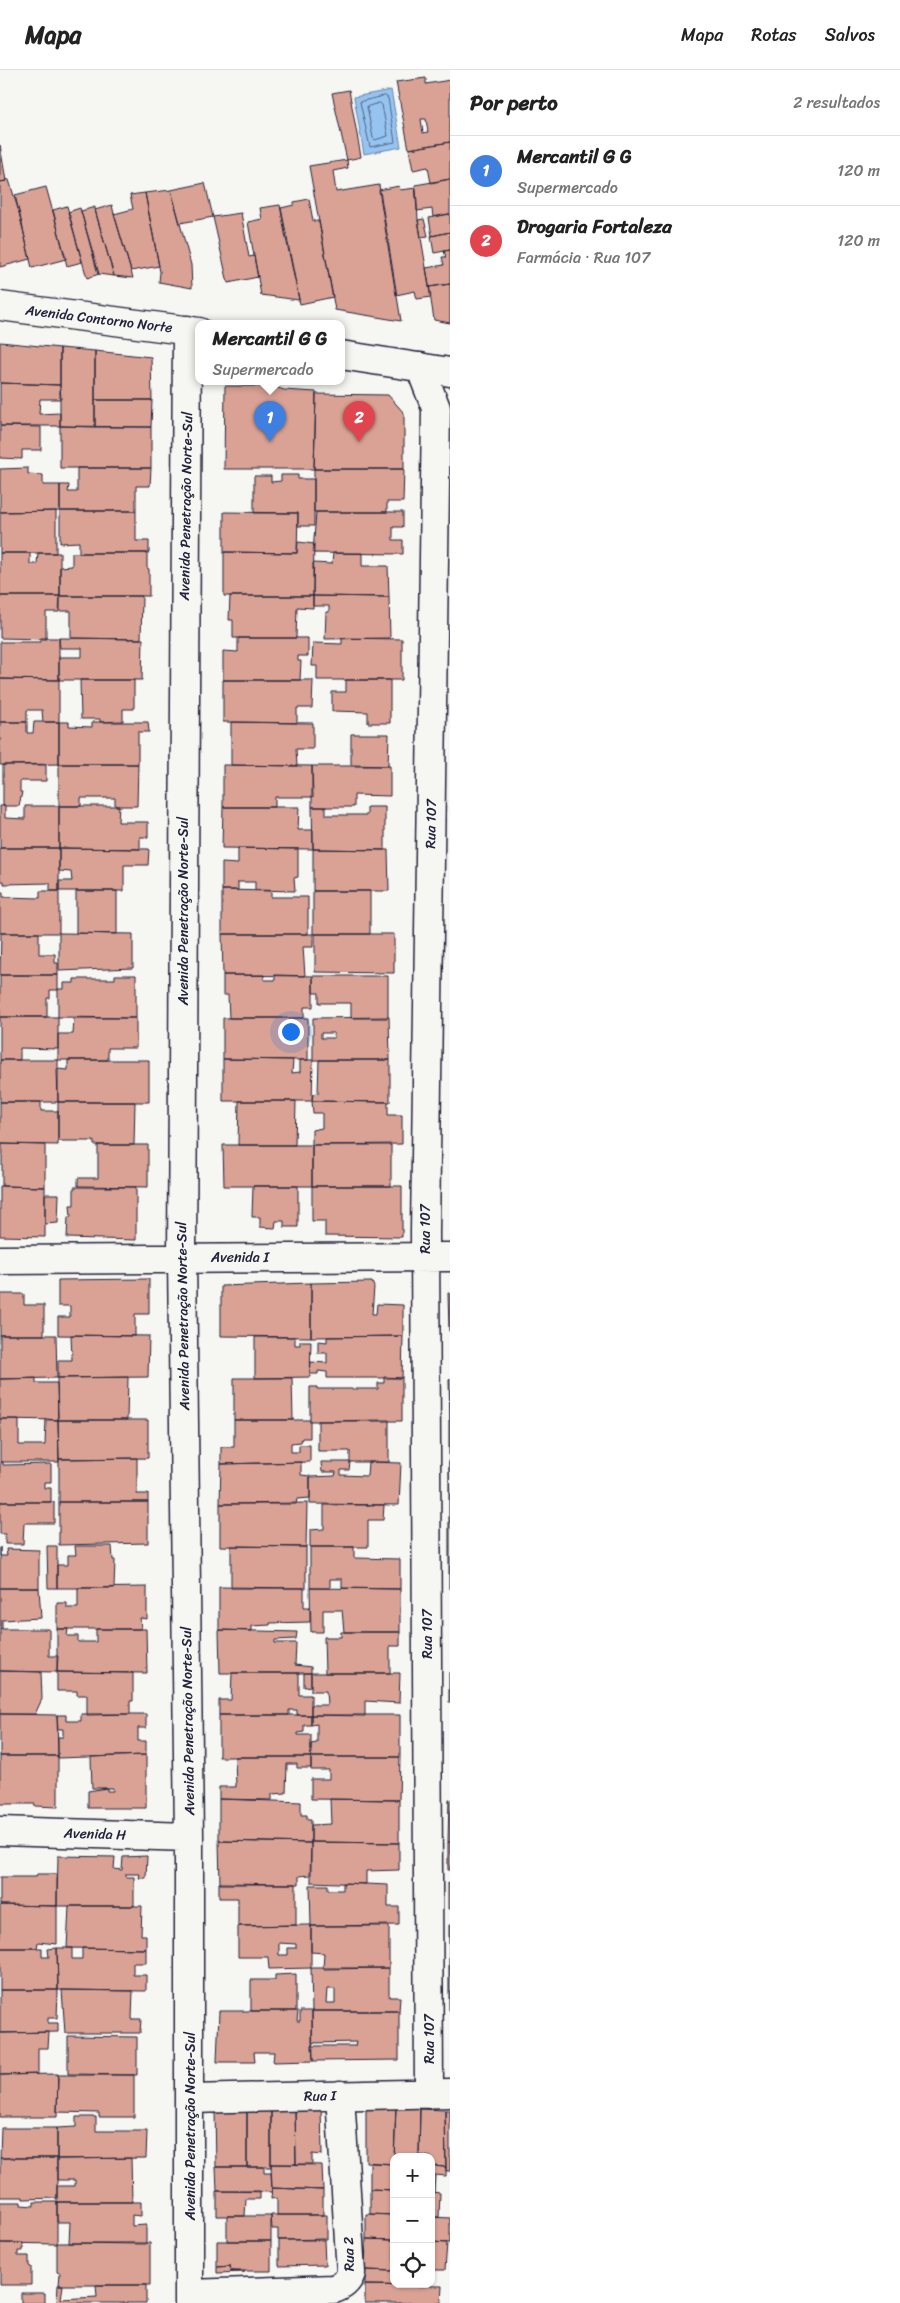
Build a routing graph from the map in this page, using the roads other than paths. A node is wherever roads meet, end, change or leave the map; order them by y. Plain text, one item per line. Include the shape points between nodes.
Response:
1 (0, 306) edge
2 (193, 331) edge
3 (345, 356) edge
4 (420, 367) junction
5 (450, 372) edge
6 (438, 1256) edge
7 (182, 1258) junction
8 (0, 1260) edge
9 (0, 1831) edge
10 (189, 1837) junction
11 (440, 2094) edge
12 (340, 2095) junction
13 (190, 2099) junction
14 (190, 2299) edge

1 - 2 street, Avenida Contorno Norte
2 - 7 street, Avenida Penetração Norte-Sul
3 - 4 street
4 - 5 street
4 - 6 street, Rua 107 via 436,408
6 - 7 street, Avenida I
6 - 11 street, Rua 107
7 - 8 street, Avenida I
7 - 10 street, Avenida Penetração Norte-Sul
9 - 10 street, Avenida H
10 - 13 street, Avenida Penetração Norte-Sul
11 - 12 street, Rua I
12 - 13 street, Rua I
12 - 14 street, Rua 2 via 351,2273 348,2280 342,2287 334,2289
13 - 14 street, Avenida Penetração Norte-Sul

